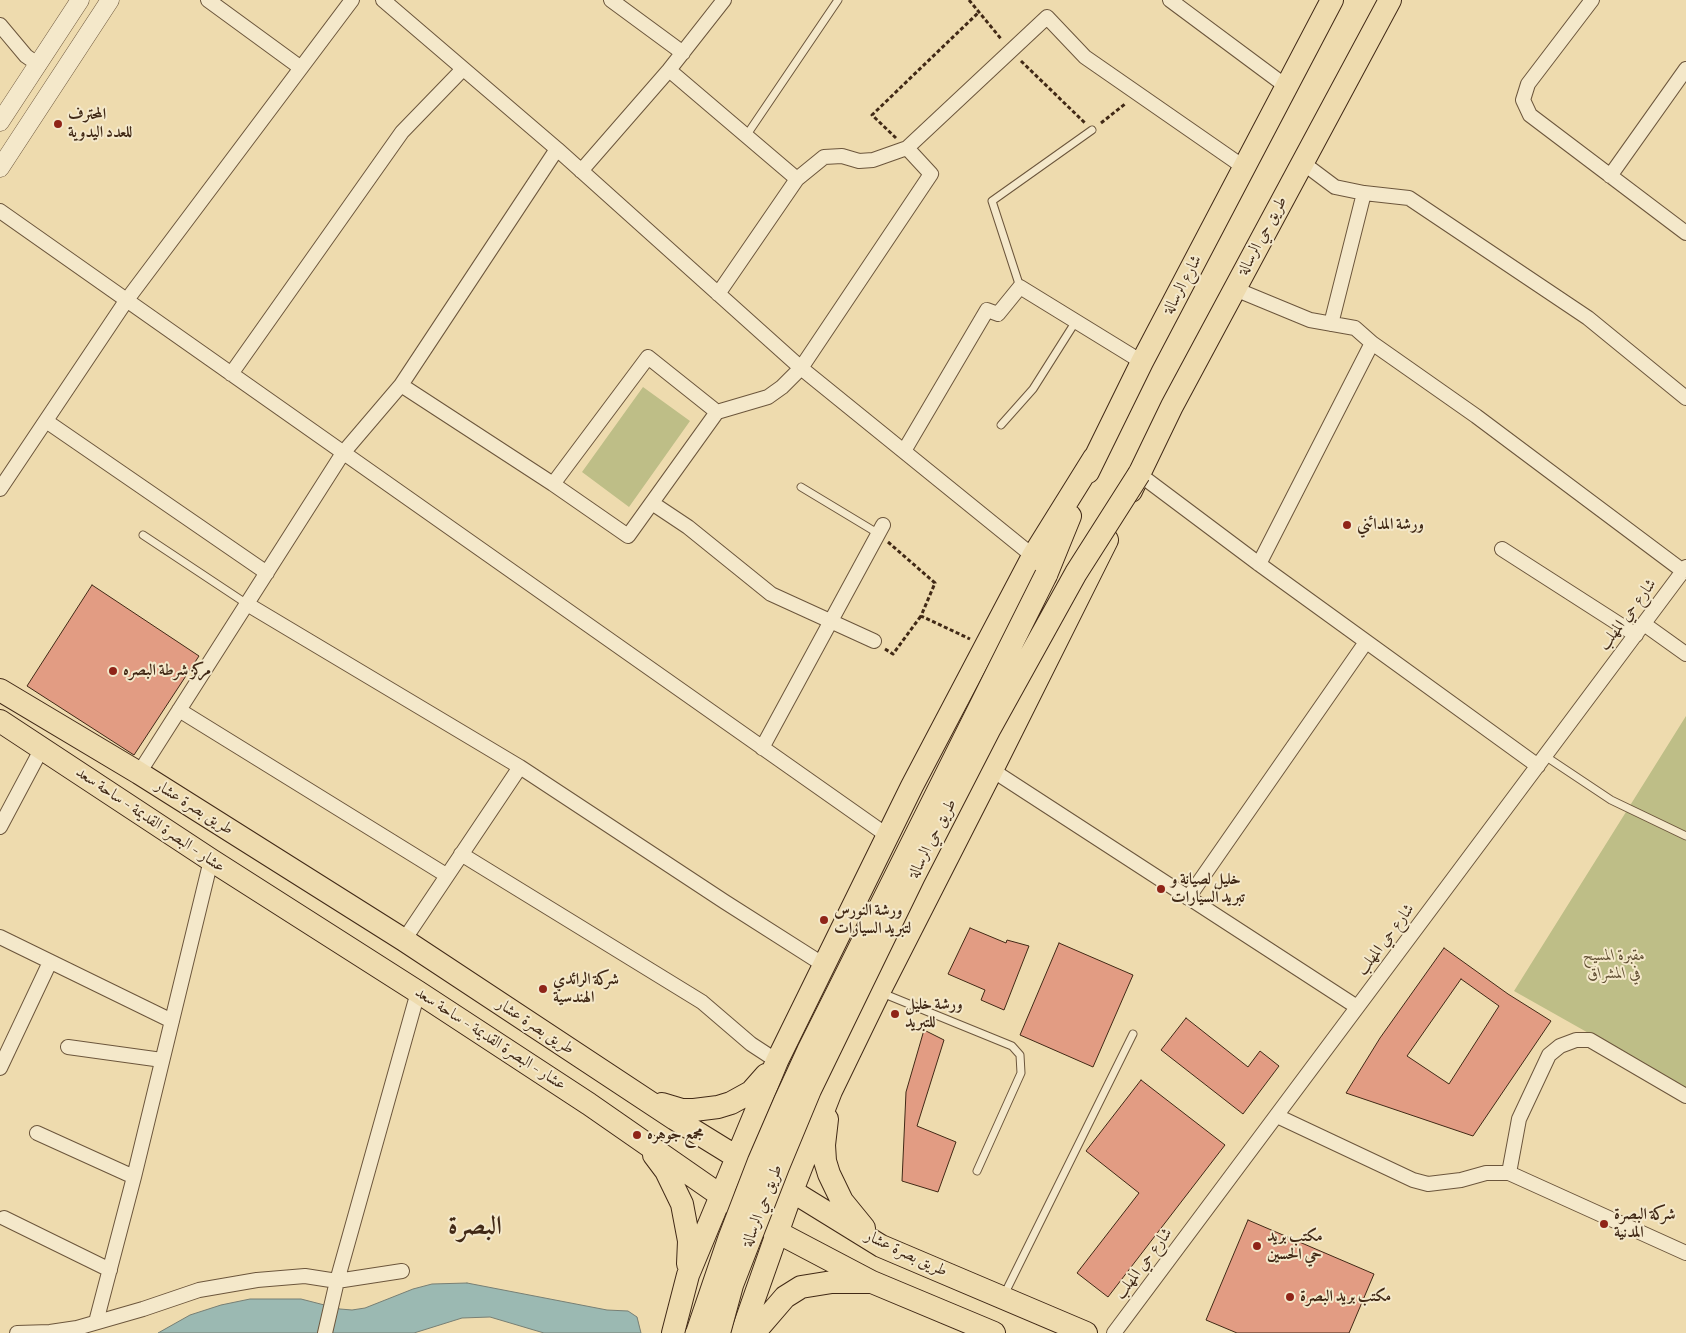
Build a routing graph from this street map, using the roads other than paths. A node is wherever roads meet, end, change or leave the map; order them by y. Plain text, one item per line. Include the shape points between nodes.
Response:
1 (80, 0) edge
2 (110, 0) edge
3 (208, 0) edge
4 (352, 0) edge
5 (383, 0) edge
6 (611, 0) edge
7 (724, 0) edge
8 (838, 0) edge
9 (1170, 0) edge
10 (1332, 0) edge
11 (1390, 0) edge
12 (1592, 0) edge
13 (0, 25) edge
14 (683, 53) junction
15 (39, 65) junction
16 (301, 68) junction
17 (1686, 68) edge
18 (463, 69) junction
19 (669, 70) junction
20 (1287, 87) junction
21 (0, 122) edge
22 (1092, 130) road end
23 (746, 136) junction
24 (907, 148) junction
25 (557, 149) junction
26 (1303, 163) junction
27 (0, 168) edge
28 (1244, 168) junction
29 (581, 171) junction
30 (1610, 176) junction
31 (797, 179) junction
32 (1364, 193) junction
33 (0, 211) edge
34 (1686, 233) edge
35 (1020, 286) junction
36 (1235, 289) junction
37 (718, 294) junction
38 (126, 301) junction
39 (1076, 321) junction
40 (1331, 324) junction
41 (1372, 343) junction
42 (1142, 362) junction
43 (801, 368) junction
44 (231, 374) junction
45 (401, 385) junction
46 (1686, 398) edge
47 (717, 412) junction
48 (46, 421) junction
49 (1001, 425) dead end
50 (904, 452) junction
51 (343, 453) junction
52 (1094, 458) junction
53 (1140, 474) junction
54 (554, 484) junction
55 (801, 487) dead end
56 (0, 490) edge
57 (652, 503) junction
58 (881, 529) joint
59 (143, 535) dead end
60 (1502, 549) dead end
61 (1033, 556) junction
62 (1259, 564) junction
63 (1685, 569) edge
64 (267, 573) junction
65 (1046, 575) joint
66 (247, 604) junction
67 (830, 622) junction
68 (1640, 629) junction
69 (874, 641) road end
70 (1366, 642) junction
71 (1686, 654) edge
72 (0, 690) edge
73 (179, 710) junction
74 (0, 721) edge
75 (42, 748) junction
76 (762, 748) junction
77 (1541, 761) junction
78 (520, 767) junction
79 (992, 770) junction
80 (139, 773) junction
81 (0, 827) edge
82 (888, 836) junction
83 (1686, 836) edge
84 (461, 854) junction
85 (211, 860) junction
86 (446, 875) junction
87 (1188, 898) junction
88 (0, 937) edge
89 (404, 940) junction
90 (50, 962) junction
91 (824, 965) junction
92 (418, 992) junction
93 (879, 992) junction
94 (1357, 1007) junction
95 (172, 1021) junction
96 (1133, 1034) dead end
97 (68, 1047) dead end
98 (162, 1060) junction
99 (777, 1061) junction
100 (0, 1068) edge
101 (831, 1091) junction
102 (1686, 1096) edge
103 (644, 1098) junction
104 (1276, 1116) junction
105 (38, 1133) dead end
106 (646, 1143) junction
107 (736, 1156) junction
108 (977, 1171) dead end
109 (1509, 1173) junction
110 (134, 1177) junction
111 (792, 1191) junction
112 (720, 1195) junction
113 (4, 1218) dead end
114 (777, 1232) junction
115 (882, 1246) junction
116 (1686, 1253) edge
117 (110, 1270) junction
118 (402, 1272) dead end
119 (688, 1275) junction
120 (337, 1281) junction
121 (872, 1282) junction
122 (1002, 1297) junction
123 (96, 1322) junction
124 (17, 1333) edge
125 (325, 1333) edge
126 (673, 1333) edge
127 (697, 1333) edge
128 (718, 1333) edge
129 (742, 1333) edge
130 (754, 1333) edge
131 (994, 1333) edge
132 (1086, 1333) edge
133 (1114, 1333) edge

1 - 15 street
2 - 27 street
3 - 16 street
4 - 16 street
5 - 18 street
6 - 14 street
7 - 14 street
8 - 23 lane
9 - 20 street
10 - 20 main road, شارع الرسالة
11 - 26 main road, طريق حي الرسالة
12 - 30 street via 1528,84 1523,100 1530,115
13 - 15 street via 26,56
14 - 19 street
15 - 21 street
16 - 38 street
17 - 30 street
18 - 25 street
18 - 44 street via 402,132
19 - 23 street
19 - 29 street
20 - 28 main road, شارع الرسالة
22 - 35 lane via 992,201
23 - 31 street
24 - 28 street via 1047,17 1085,57
24 - 31 street via 873,160 824,157
24 - 43 street via 931,174
25 - 29 street
25 - 45 street
26 - 32 street via 1335,188
26 - 36 main road, طريق حي الرسالة
28 - 42 main road, شارع الرسالة
29 - 37 street
30 - 34 street
31 - 37 street
32 - 40 street
32 - 46 street via 1409,198 1588,318
33 - 38 street
35 - 39 street
35 - 50 street via 998,314 987,310
36 - 40 street via 1310,320
36 - 53 main road, طريق حي الرسالة via 1172,406
37 - 43 street
38 - 44 street
38 - 48 street
39 - 42 street
39 - 49 lane via 1033,389
40 - 41 street via 1355,328
41 - 62 street
41 - 63 street
42 - 52 main road, شارع الرسالة
43 - 47 street via 768,397
43 - 50 street
44 - 51 street
45 - 51 street
45 - 54 street
47 - 54 street via 648,357
47 - 57 street
48 - 56 street
48 - 64 street
50 - 61 street
51 - 64 street
51 - 76 street
52 - 61 main road
52 - 65 main road, شارع الرسالة
53 - 62 street
53 - 79 main road, طريق حي الرسالة
53 - 128 main road, طريق حي الرسالة, bridge via 1076,573 989,730 910,884 810,1090 732,1285
54 - 57 street via 628,536
55 - 58 lane
57 - 67 street via 688,527 771,594
58 - 67 street
59 - 66 lane
60 - 68 street
61 - 82 main road
62 - 70 street
63 - 68 street, شارع حي المهلب
64 - 66 street
65 - 127 main road, طريق حي الرسالة, bridge via 808,1051 759,1162
66 - 73 street
66 - 78 street
67 - 69 street
67 - 76 street
68 - 71 street
68 - 77 street, شارع حي المهلب
70 - 77 street
70 - 87 street
72 - 80 main road, طريق بصرة عشار
73 - 80 street
73 - 86 street
74 - 75 main road, عشار - البصرة القديمة - ساحة سعد
75 - 81 street
75 - 85 main road, عشار - البصرة القديمة - ساحة سعد
76 - 82 street
77 - 83 lane
77 - 94 street, شارع حي المهلب
78 - 84 street
78 - 91 street
79 - 87 street
79 - 93 main road, طريق حي الرسالة
80 - 89 main road, طريق بصرة عشار
82 - 91 main road
84 - 86 street
84 - 99 street via 702,1002 751,1044
85 - 92 main road, عشار - البصرة القديمة - ساحة سعد
85 - 95 street
86 - 89 street
87 - 94 street
88 - 90 street
89 - 103 main road, طريق بصرة عشار
90 - 95 street
90 - 100 street
91 - 99 main road
92 - 106 main road, عشار - البصرة القديمة - ساحة سعد
92 - 120 street
93 - 101 main road, طريق حي الرسالة
93 - 108 lane via 1012,1046 1020,1054 1021,1072
94 - 104 street, شارع حي المهلب
95 - 98 street
96 - 122 lane
97 - 98 street
98 - 110 street
99 - 103 main road via 751,1092 718,1107 682,1110
99 - 107 main road
101 - 111 main road, طريق حي الرسالة
101 - 115 main road via 824,1145 829,1174 842,1201
102 - 109 street via 1590,1040 1576,1040 1560,1046 1549,1055 1519,1119
103 - 107 main road, طريق بصرة عشار
104 - 109 street via 1428,1184 1486,1173
104 - 133 street, شارع حي المهلب
105 - 110 street
106 - 112 main road, عشار - البصرة القديمة - ساحة سعد
106 - 119 main road via 666,1171 682,1204 689,1240
107 - 111 main road, طريق بصرة عشار
107 - 112 main road
109 - 116 street
110 - 117 street
111 - 114 main road, طريق حي الرسالة
111 - 115 main road, طريق بصرة عشار
112 - 114 main road, عشار - البصرة القديمة - ساحة سعد
112 - 119 main road
113 - 117 street
114 - 121 main road, عشار - البصرة القديمة - ساحة سعد
114 - 129 main road, طريق حي الرسالة
115 - 122 main road, طريق بصرة عشار
117 - 123 street
118 - 120 street
119 - 126 main road
120 - 123 street via 305,1276 199,1290
120 - 125 street
121 - 130 main road via 832,1282 801,1287 785,1297
121 - 131 main road, عشار - البصرة القديمة - ساحة سعد
122 - 132 main road, طريق بصرة عشار
123 - 124 street via 50,1332

